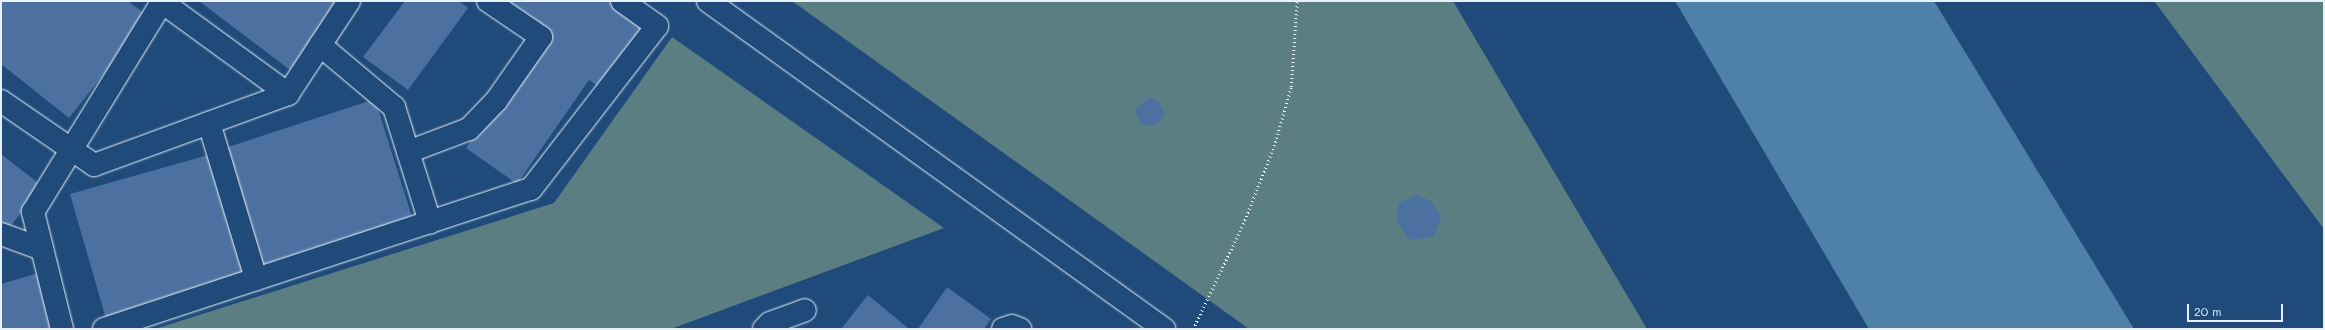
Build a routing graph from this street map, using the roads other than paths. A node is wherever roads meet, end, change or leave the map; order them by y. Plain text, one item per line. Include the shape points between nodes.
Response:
1 (349, 1) edge
2 (488, 1) edge
3 (622, 1) edge
4 (708, 1) edge
5 (174, 5) edge
6 (320, 45) junction
7 (288, 94) junction
8 (1, 101) edge
9 (209, 123) junction
10 (70, 148) junction
11 (408, 152) junction
12 (430, 222) junction
13 (1, 234) edge
14 (42, 249) junction
15 (256, 279) junction
16 (805, 310) dead end
17 (770, 327) edge
18 (1160, 328) edge
19 (62, 329) edge
20 (104, 329) edge
21 (1002, 329) edge
22 (1020, 329) edge

1 - 6 street
2 - 11 street via 541,37 496,101 469,129
3 - 12 street via 657,26 531,190
4 - 18 street
5 - 7 street
5 - 10 street via 162,2
6 - 7 street
6 - 11 street via 394,107
7 - 9 street
8 - 10 street
9 - 10 street via 94,165
9 - 15 street
10 - 14 street via 33,212
11 - 12 street
12 - 15 street
13 - 14 street
14 - 19 street
15 - 20 street
16 - 17 street
21 - 22 street via 1012,326

